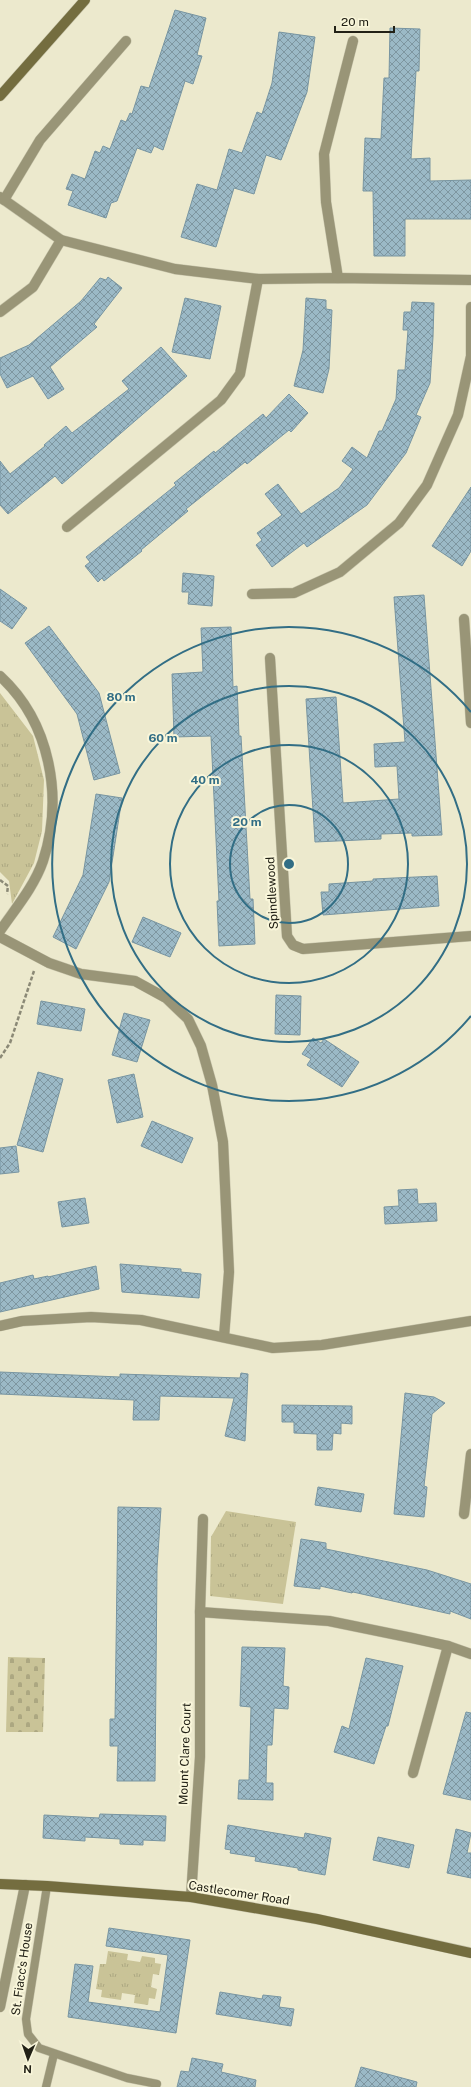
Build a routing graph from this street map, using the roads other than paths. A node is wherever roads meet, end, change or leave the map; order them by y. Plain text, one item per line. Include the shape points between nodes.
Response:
1 (85, 0) edge
2 (126, 41) dead end
3 (353, 41) dead end
4 (0, 96) edge
5 (2, 198) edge
6 (61, 240) junction
7 (338, 278) junction
8 (258, 279) junction
9 (471, 280) edge
10 (471, 307) edge
11 (0, 312) edge
12 (67, 528) dead end
13 (252, 594) dead end
14 (464, 618) dead end
15 (270, 658) dead end
16 (0, 676) edge
17 (471, 722) edge
18 (0, 931) edge
19 (471, 936) edge
20 (0, 937) edge
21 (471, 1321) edge
22 (0, 1326) edge
23 (224, 1337) junction
24 (471, 1454) edge
25 (464, 1514) dead end
26 (203, 1519) dead end
27 (200, 1612) junction
28 (448, 1646) junction
29 (471, 1654) edge
30 (413, 1773) dead end
31 (0, 1884) edge
32 (25, 1885) junction
33 (47, 1886) junction
34 (191, 1897) junction
35 (471, 1953) edge
36 (0, 2007) edge
37 (54, 2054) junction
38 (157, 2084) dead end
39 (46, 2087) edge

1 - 4 main road
2 - 5 street via 40,140
3 - 7 street via 324,154 326,202
5 - 6 street
6 - 8 street via 175,269
6 - 11 street via 33,287
7 - 8 street
7 - 9 street
8 - 12 street via 240,374 221,400
10 - 13 street via 471,356 458,416 427,485 399,523 340,572 294,593
14 - 17 street
15 - 19 street, Spindlewood via 287,936 293,945 303,949
16 - 18 street via 11,686 29,711 43,738 50,764 52,800 49,837 42,862 31,887
20 - 23 street via 39,958 81,974 135,980 166,998 188,1019 201,1046 212,1085 223,1142 229,1272
21 - 23 street via 322,1345 273,1348
22 - 23 street via 22,1321 91,1317 141,1320
24 - 25 street
26 - 27 street, Mount Clare Court
27 - 28 street via 329,1621
27 - 34 street, Mount Clare Court via 200,1757
28 - 29 street
28 - 30 street
31 - 32 main road, Castlecomer Road
32 - 33 main road, Castlecomer Road
32 - 36 street
33 - 34 main road, Castlecomer Road
33 - 37 lane, St. Fiacc's House via 26,2019 28,2034 39,2048
34 - 35 main road, Castlecomer Road via 317,1919
37 - 38 lane, St. Fiacc's House via 127,2078
37 - 39 lane

